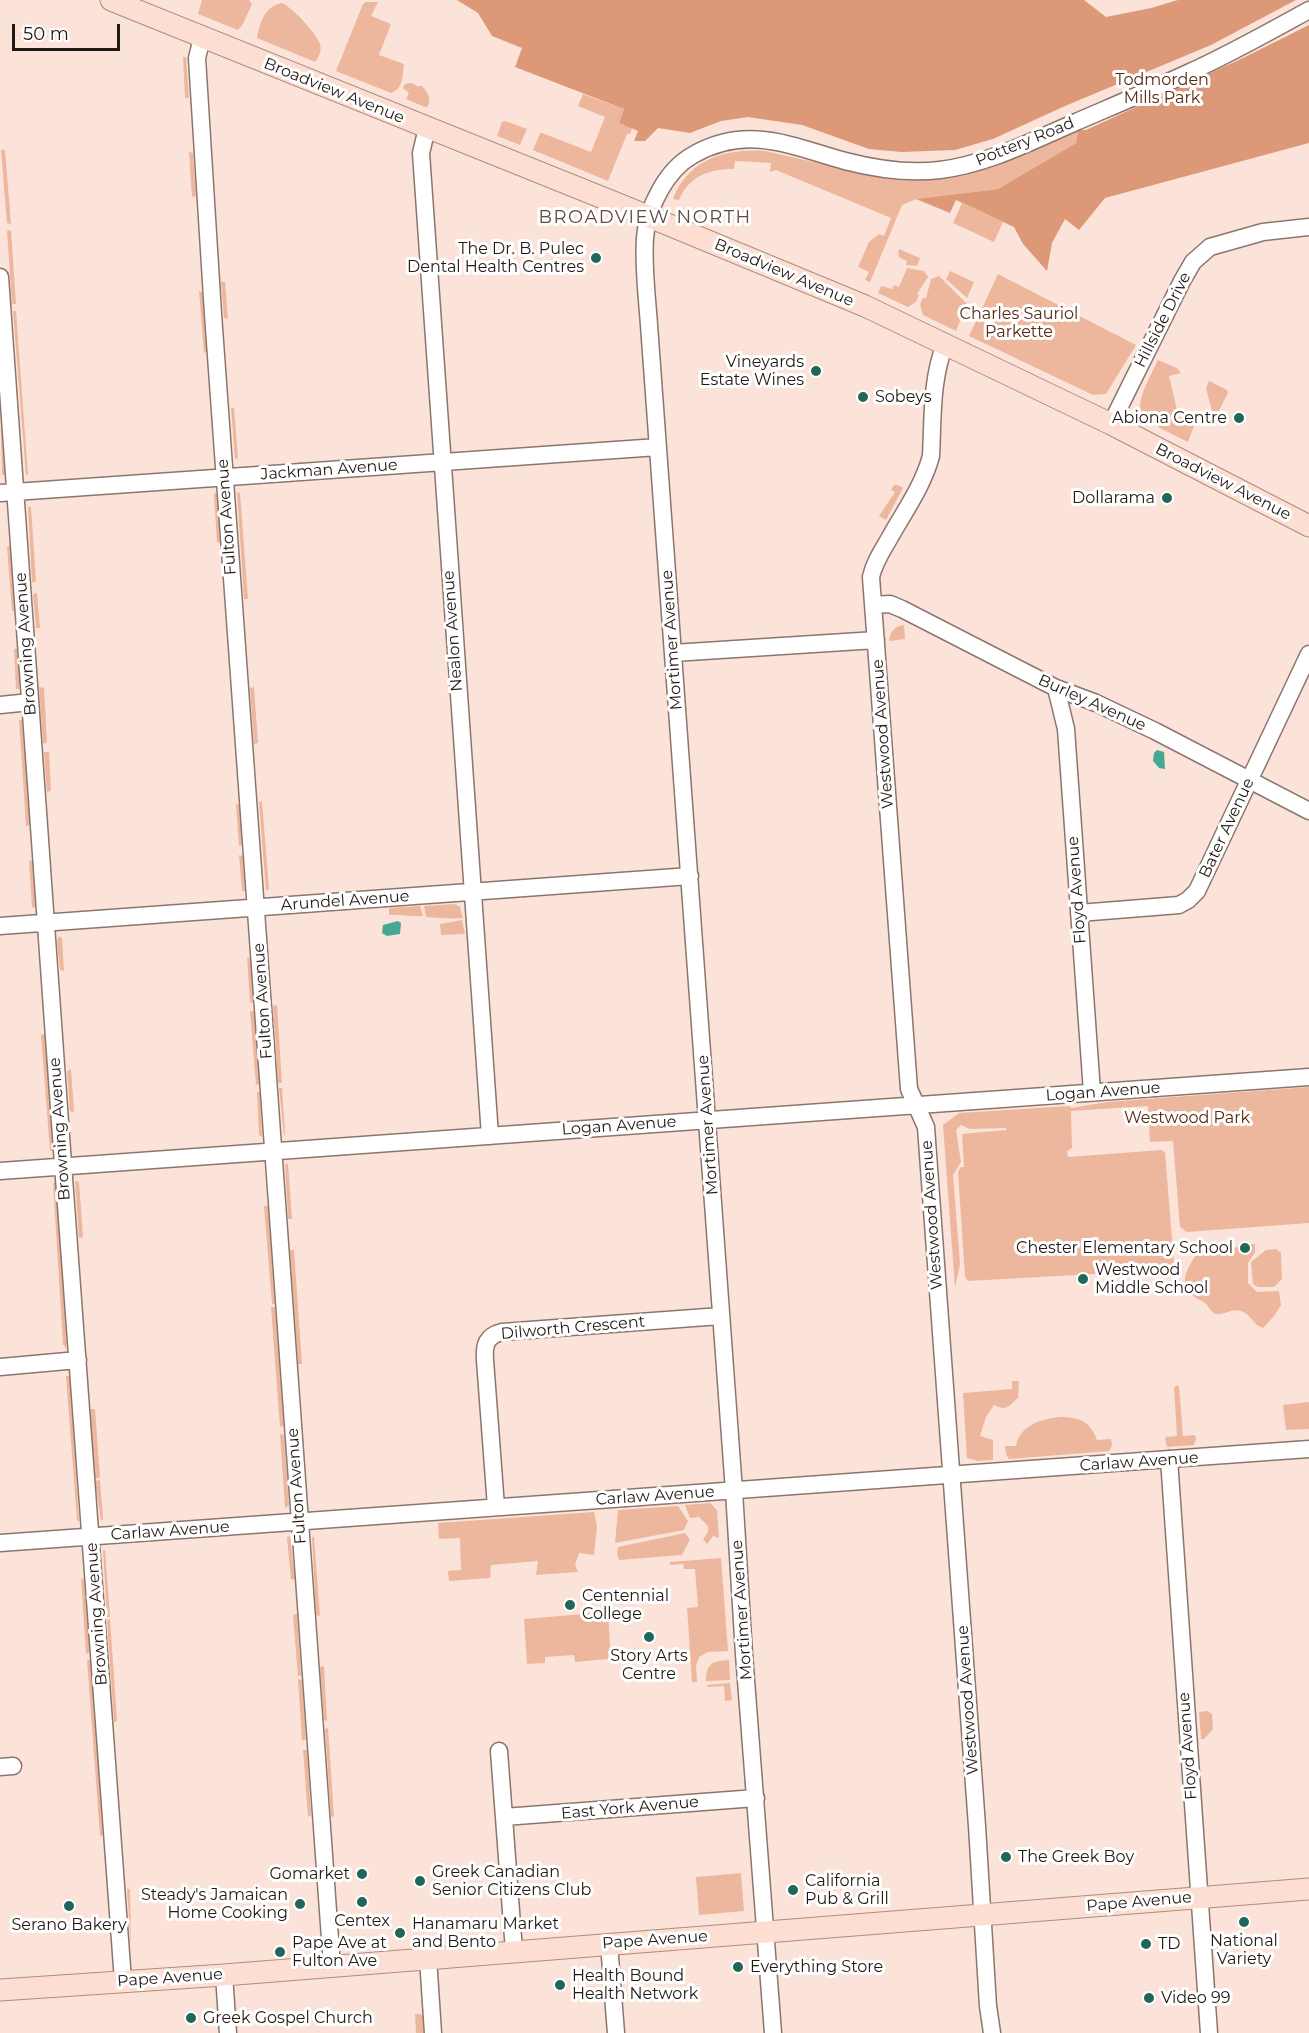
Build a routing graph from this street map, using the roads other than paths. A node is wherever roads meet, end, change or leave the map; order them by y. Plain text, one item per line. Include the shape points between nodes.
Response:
1 (111, 0) edge
2 (1309, 10) edge
3 (202, 38) junction
4 (427, 128) junction
5 (650, 217) junction
6 (1309, 227) edge
7 (0, 277) edge
8 (945, 344) junction
9 (1111, 424) junction
10 (658, 447) junction
11 (441, 462) junction
12 (224, 477) junction
13 (8, 493) edge
14 (1309, 526) edge
15 (873, 605) junction
16 (876, 640) junction
17 (674, 653) junction
18 (1309, 654) edge
19 (1056, 688) junction
20 (30, 702) junction
21 (0, 705) edge
22 (1249, 781) junction
23 (1309, 811) edge
24 (690, 876) junction
25 (472, 892) junction
26 (256, 907) junction
27 (1079, 913) junction
28 (46, 922) junction
29 (0, 926) edge
30 (1309, 1077) edge
31 (1092, 1092) junction
32 (915, 1106) junction
33 (707, 1120) junction
34 (489, 1136) junction
35 (274, 1150) junction
36 (63, 1166) junction
37 (0, 1171) edge
38 (721, 1316) junction
39 (78, 1360) junction
40 (0, 1367) edge
41 (1309, 1449) edge
42 (1169, 1459) junction
43 (951, 1475) junction
44 (734, 1491) junction
45 (496, 1506) junction
46 (300, 1522) junction
47 (92, 1536) junction
48 (0, 1543) edge
49 (499, 1751) dead end
50 (756, 1798) junction
51 (504, 1817) junction
52 (1309, 1890) edge
53 (1199, 1898) junction
54 (982, 1915) junction
55 (766, 1932) junction
56 (609, 1944) junction
57 (514, 1951) junction
58 (428, 1958) junction
59 (332, 1965) junction
60 (224, 1975) junction
61 (123, 1981) junction
62 (0, 1990) edge
63 (228, 2033) edge
64 (433, 2033) edge
65 (616, 2033) edge
66 (773, 2033) edge
67 (992, 2033) edge
68 (1209, 2033) edge

1 - 3 main road, Broadview Avenue
2 - 5 street, Pottery Road via 1187,74 970,165 895,171 751,138 706,148 675,168 656,197
3 - 4 main road, Broadview Avenue
3 - 12 street, Fulton Avenue via 197,58
4 - 5 main road, Broadview Avenue
4 - 11 street, Nealon Avenue via 421,153
5 - 8 main road, Broadview Avenue via 798,277
5 - 10 street, Mortimer Avenue via 645,237
6 - 9 street, Hillside Drive via 1263,232 1210,247 1193,262
7 - 13 street, Browning Avenue
8 - 9 main road, Broadview Avenue
8 - 15 street, Westwood Avenue via 937,363 931,456 919,487 873,570
9 - 14 main road, Broadview Avenue
10 - 11 street, Jackman Avenue
10 - 17 street, Mortimer Avenue
11 - 12 street, Jackman Avenue
11 - 25 street, Nealon Avenue
12 - 13 street, Jackman Avenue
12 - 26 street, Fulton Avenue
13 - 20 street, Browning Avenue
15 - 16 street, Westwood Avenue
15 - 19 street, Burley Avenue via 890,604 902,609
16 - 17 street
16 - 32 street, Westwood Avenue via 909,1089
17 - 24 street, Mortimer Avenue
18 - 22 street, Bater Avenue
19 - 22 street, Burley Avenue via 1136,722
19 - 27 street, Floyd Avenue via 1066,729
20 - 21 street
20 - 28 street, Browning Avenue
22 - 23 street, Burley Avenue
22 - 27 street, Bater Avenue via 1197,891 1188,900 1168,907
24 - 25 street, Arundel Avenue
24 - 33 street, Mortimer Avenue
25 - 26 street, Arundel Avenue
25 - 34 street, Nealon Avenue
26 - 28 street, Arundel Avenue
26 - 35 street, Fulton Avenue
27 - 31 street, Floyd Avenue
28 - 29 street, Arundel Avenue
28 - 36 street, Browning Avenue
30 - 31 street, Logan Avenue
31 - 32 street, Logan Avenue
32 - 33 street, Logan Avenue
32 - 43 street, Westwood Avenue via 926,1127
33 - 34 street, Logan Avenue
33 - 38 street, Mortimer Avenue
34 - 35 street, Logan Avenue
35 - 36 street, Logan Avenue
35 - 46 street, Fulton Avenue
36 - 37 street, Logan Avenue
36 - 39 street, Browning Avenue
38 - 44 street, Mortimer Avenue
38 - 45 street, Dilworth Crescent via 502,1332 490,1337 484,1349
39 - 40 street
39 - 47 street, Browning Avenue
41 - 42 street, Carlaw Avenue
42 - 43 street, Carlaw Avenue
42 - 53 street, Floyd Avenue
43 - 44 street, Carlaw Avenue
43 - 54 street, Westwood Avenue
44 - 45 street, Carlaw Avenue
44 - 50 street, Mortimer Avenue
45 - 46 street, Carlaw Avenue
46 - 47 street, Carlaw Avenue
46 - 59 street, Fulton Avenue
47 - 48 street, Carlaw Avenue
47 - 61 street, Browning Avenue
49 - 51 street
50 - 51 street, East York Avenue
50 - 55 street, Mortimer Avenue
51 - 57 street
52 - 53 main road, Pape Avenue
53 - 54 main road, Pape Avenue
53 - 68 street, Floyd Avenue
54 - 55 main road, Pape Avenue
54 - 67 street, Westwood Avenue
55 - 56 main road, Pape Avenue
55 - 66 street, Mortimer Avenue
56 - 57 main road, Pape Avenue
56 - 65 street
57 - 58 main road, Pape Avenue
58 - 59 main road, Pape Avenue
58 - 64 street
59 - 60 main road, Pape Avenue
60 - 61 main road, Pape Avenue
60 - 63 street
61 - 62 main road, Pape Avenue

